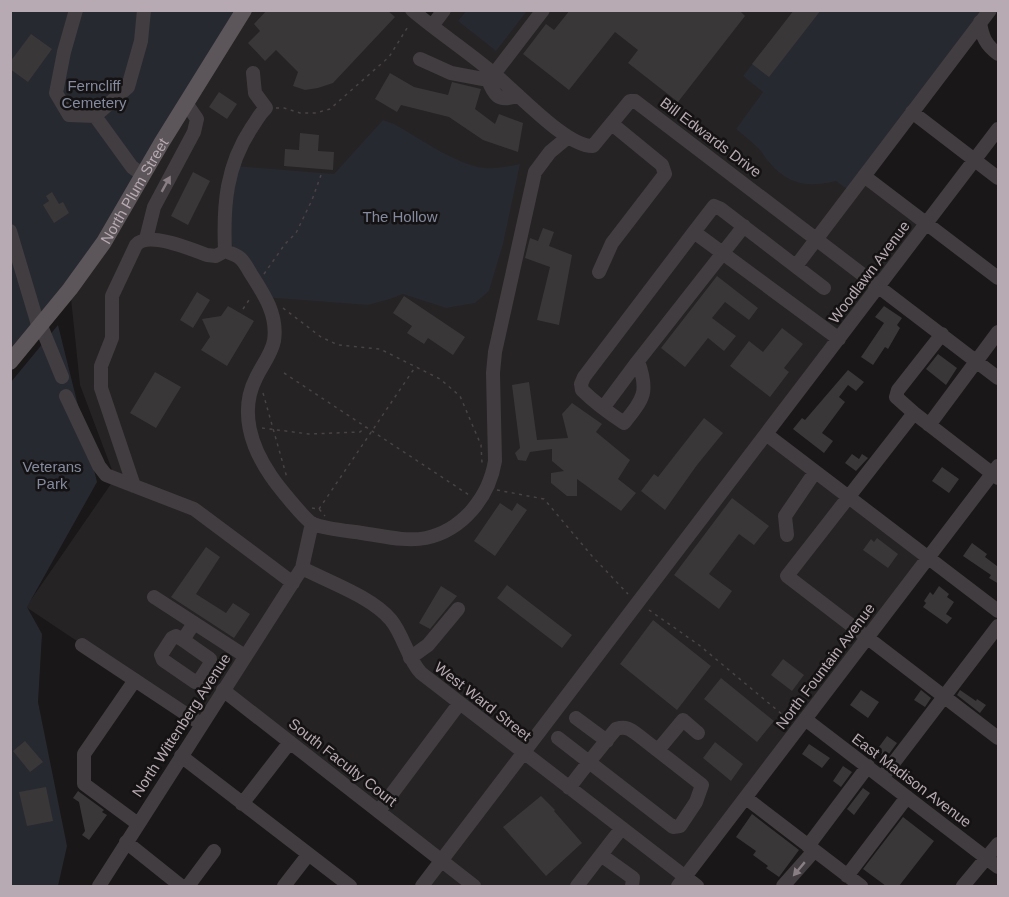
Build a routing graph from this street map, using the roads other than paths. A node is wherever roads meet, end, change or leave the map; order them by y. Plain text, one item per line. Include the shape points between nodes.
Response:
1 (76, 10) edge
2 (144, 10) edge
3 (244, 10) edge
4 (444, 10) edge
5 (543, 10) edge
6 (990, 10) edge
7 (414, 12) edge
8 (980, 22) junction
9 (432, 27) junction
10 (999, 54) edge
11 (420, 59) dead end
12 (253, 73) dead end
13 (490, 75) junction
14 (186, 103) junction
15 (912, 112) junction
16 (95, 116) junction
17 (612, 124) junction
18 (999, 129) edge
19 (568, 137) junction
20 (975, 160) junction
21 (143, 175) junction
22 (864, 176) junction
23 (999, 178) edge
24 (927, 223) junction
25 (744, 226) junction
26 (10, 231) edge
27 (694, 232) junction
28 (817, 238) junction
29 (146, 239) junction
30 (225, 251) junction
31 (722, 253) junction
32 (796, 266) junction
33 (599, 272) dead end
34 (999, 278) edge
35 (879, 286) junction
36 (824, 288) dead end
37 (40, 327) junction
38 (999, 332) edge
39 (942, 334) junction
40 (839, 339) junction
41 (976, 361) junction
42 (10, 362) edge
43 (639, 365) junction
44 (62, 377) dead end
45 (999, 378) edge
46 (66, 396) dead end
47 (603, 408) junction
48 (914, 413) junction
49 (929, 425) junction
50 (766, 434) junction
51 (814, 472) junction
52 (997, 472) edge
53 (134, 486) junction
54 (848, 497) junction
55 (312, 524) junction
56 (787, 535) dead end
57 (928, 558) junction
58 (302, 568) junction
59 (293, 583) junction
60 (154, 597) dead end
61 (458, 609) dead end
62 (999, 611) edge
63 (194, 623) junction
64 (999, 626) edge
65 (867, 638) junction
66 (183, 640) dead end
67 (82, 645) dead end
68 (245, 656) junction
69 (410, 658) junction
70 (135, 680) junction
71 (223, 690) junction
72 (944, 698) junction
73 (459, 704) junction
74 (576, 718) dead end
75 (805, 719) junction
76 (201, 724) junction
77 (698, 734) dead end
78 (558, 738) dead end
79 (999, 738) edge
80 (607, 741) junction
81 (290, 742) junction
82 (658, 750) junction
83 (524, 754) junction
84 (181, 756) junction
85 (589, 762) junction
86 (868, 766) junction
87 (882, 778) junction
88 (569, 788) junction
89 (907, 797) junction
90 (746, 798) junction
91 (242, 804) junction
92 (379, 811) junction
93 (138, 824) junction
94 (621, 829) junction
95 (126, 842) junction
96 (999, 844) edge
97 (811, 848) junction
98 (214, 851) dead end
99 (308, 855) junction
100 (601, 855) junction
101 (441, 861) junction
102 (993, 862) edge
103 (847, 876) junction
104 (682, 882) edge
105 (99, 886) edge
106 (181, 886) edge
107 (188, 886) edge
108 (284, 886) edge
109 (350, 886) edge
110 (422, 886) edge
111 (474, 886) edge
112 (577, 886) edge
113 (632, 886) edge
114 (697, 886) edge
115 (783, 886) edge
116 (861, 886) edge
117 (963, 886) edge

1 - 16 street via 56,93 69,115
2 - 16 street via 141,41 128,87
3 - 14 main road, North Plum Street
4 - 9 street
5 - 13 street
6 - 8 street
7 - 9 street, Bill Edwards Drive
8 - 10 street via 982,36
8 - 15 street
9 - 13 street, Bill Edwards Drive
11 - 13 street via 452,73 483,79
12 - 30 street via 255,93 266,108 245,137 230,170
13 - 19 street, Bill Edwards Drive
14 - 21 main road, North Plum Street
29 -> 14 street via 154,207 194,132 197,119
15 - 20 street
15 - 22 street
16 - 21 street via 132,167
17 - 19 street, Bill Edwards Drive via 593,146
17 - 28 street, Bill Edwards Drive via 635,100
17 - 33 street via 662,165 665,174 612,243
18 - 20 street, Woodlawn Avenue
19 - 55 street via 535,172 495,352 495,461 488,488 456,525 425,538 396,538
20 - 23 street
20 - 24 street, Woodlawn Avenue
21 - 37 main road, North Plum Street via 89,264
22 - 24 street
22 - 28 street
24 - 34 street
24 - 35 street, Woodlawn Avenue
25 - 27 street via 714,206
25 - 31 street
25 - 32 street
26 - 37 street
27 - 31 street
27 - 47 street via 584,377 582,390
28 - 32 street
28 - 35 street, Bill Edwards Drive
29 - 30 street via 207,255
29 - 53 street via 136,245 112,296 112,338 100,376
30 - 55 street via 240,257 258,285 271,309 275,331 270,354 249,402 254,445 261,460
31 - 40 street
31 - 43 street
32 - 36 street
35 - 39 street, Bill Edwards Drive
35 - 40 street, Woodlawn Avenue
37 - 42 main road, North Plum Street
37 - 44 street
38 - 41 street
39 - 41 street, Bill Edwards Drive
39 - 48 street via 897,393 899,401
40 - 50 street, Woodlawn Avenue
41 - 45 street, Bill Edwards Drive
41 - 49 street
43 - 47 street
43 - 47 street via 644,380 642,401 624,423
46 - 53 street via 99,466 106,475
48 - 49 street
48 - 54 street
49 - 52 street
50 - 51 street
50 - 83 street, Woodlawn Avenue
51 - 54 street
51 - 56 street via 785,516
52 - 57 street, North Fountain Avenue
53 - 59 street via 194,509
54 - 57 street
54 - 65 street via 787,576
55 - 58 street
57 - 62 street
57 - 65 street, North Fountain Avenue
58 - 59 street
58 - 69 street, West Ward Street via 383,612 399,632
59 - 68 street, North Wittenberg Avenue
60 - 63 street
61 - 69 street via 428,645
63 - 66 street
63 - 68 street
64 - 72 street
65 - 72 street
65 - 75 street, North Fountain Avenue
67 - 70 street
68 - 71 street, North Wittenberg Avenue
69 - 73 street, West Ward Street via 421,673
70 - 76 street
70 - 93 street via 84,754 84,784
71 - 76 street, North Wittenberg Avenue
71 - 81 street, South Faculty Court
72 - 79 street
72 - 87 street
73 - 83 street, West Ward Street
73 - 92 street
74 - 80 street
75 - 86 street, East Madison Avenue
75 - 90 street, North Fountain Avenue
76 - 84 street, North Wittenberg Avenue
77 - 82 street via 683,720
78 - 85 street
80 - 82 street via 616,729 628,728
80 - 85 street
81 - 91 street
81 - 92 street, South Faculty Court
82 - 85 street via 702,785 680,826 673,826
83 - 88 street, West Ward Street
83 - 101 street
84 - 91 street
84 - 93 street, North Wittenberg Avenue
85 - 88 street
86 - 87 street, East Madison Avenue
86 - 97 street
87 - 89 street, East Madison Avenue
88 - 94 street, West Ward Street
89 - 102 street, East Madison Avenue
89 - 103 street
90 - 97 street
90 - 104 street, North Fountain Avenue
91 - 99 street
92 - 101 street, South Faculty Court
93 - 95 street, North Wittenberg Avenue
94 - 100 street
94 - 104 street, West Ward Street
95 - 105 street, North Wittenberg Avenue
95 - 106 street
96 - 102 street
97 - 103 street
97 -> 115 street
98 - 107 street
99 - 108 street
99 - 109 street
100 - 112 street
100 - 113 street via 633,878
101 - 110 street
101 - 111 street, South Faculty Court
102 - 117 street
103 - 116 street
104 - 114 street, West Ward Street

